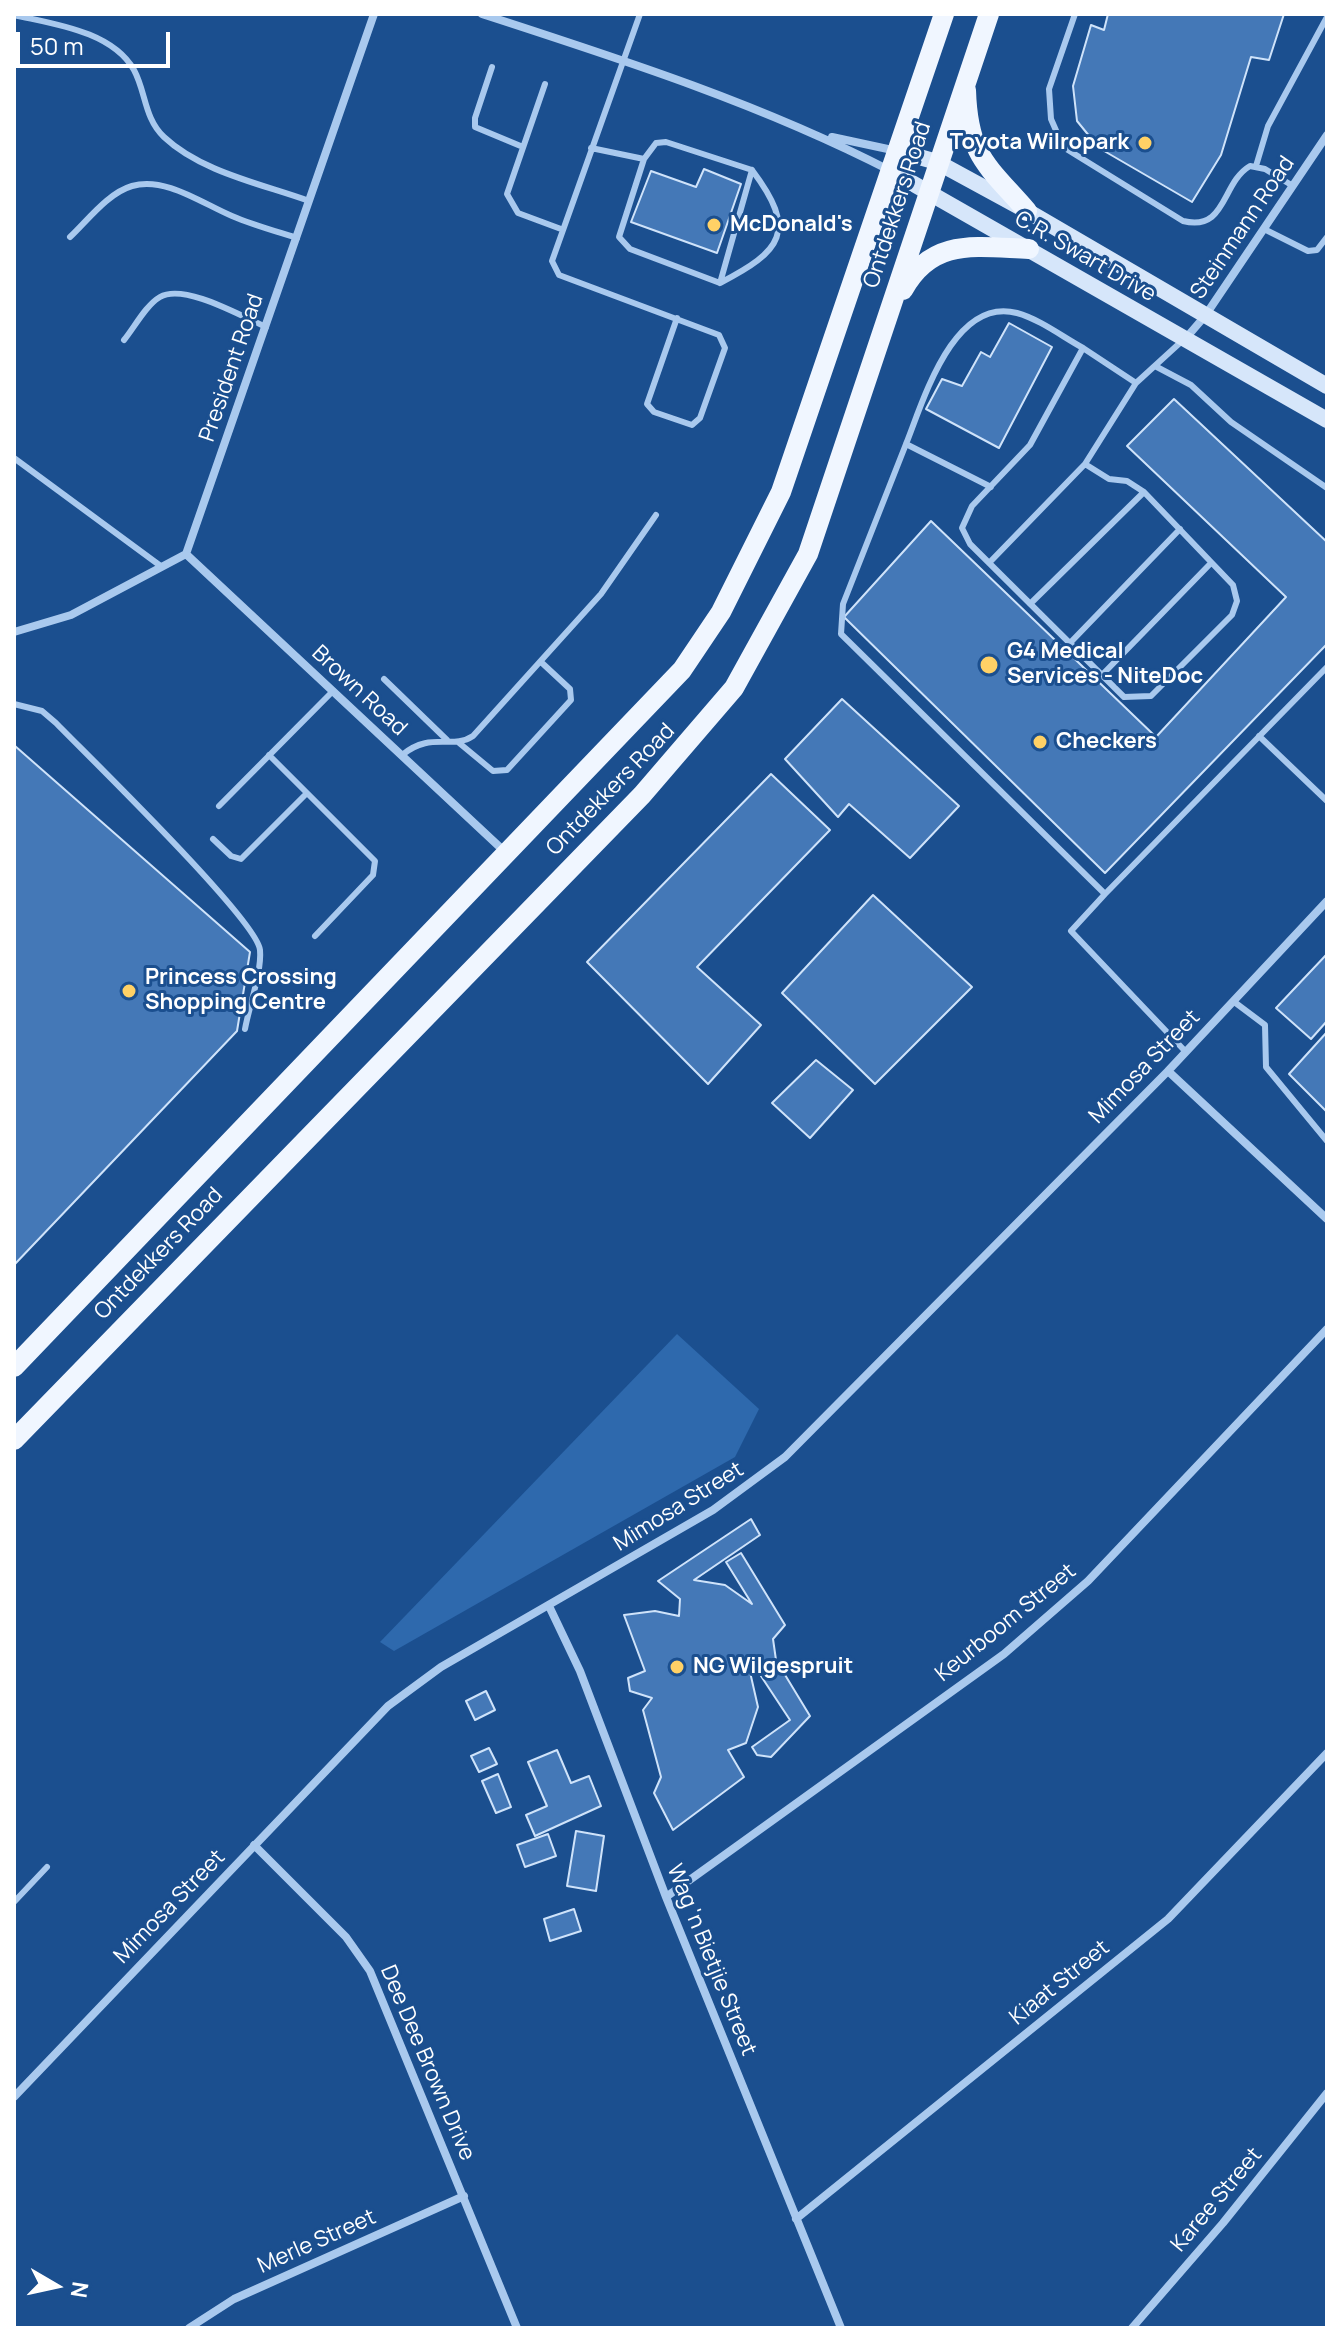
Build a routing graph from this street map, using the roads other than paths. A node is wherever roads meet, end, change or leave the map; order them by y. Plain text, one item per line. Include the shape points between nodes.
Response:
1 (374, 14) edge
2 (482, 14) edge
3 (640, 14) edge
4 (944, 14) edge
5 (989, 14) edge
6 (1075, 14) edge
7 (14, 15) edge
8 (1327, 17) edge
9 (622, 59) junction
10 (492, 67) dead end
11 (966, 78) junction
12 (545, 84) dead end
13 (820, 135) junction
14 (1327, 135) edge
15 (523, 147) junction
16 (591, 148) junction
17 (898, 151) junction
18 (644, 159) junction
19 (937, 162) junction
20 (1256, 166) junction
21 (752, 170) junction
22 (891, 171) junction
23 (1293, 186) junction
24 (927, 194) junction
25 (309, 201) junction
26 (1027, 211) junction
27 (561, 229) junction
28 (1264, 229) junction
29 (70, 237) dead end
30 (1327, 237) edge
31 (297, 238) junction
32 (1029, 249) junction
33 (720, 283) junction
34 (1205, 316) junction
35 (677, 318) junction
36 (884, 325) junction
37 (266, 327) junction
38 (1185, 339) junction
39 (124, 340) dead end
40 (1083, 348) junction
41 (1155, 366) junction
42 (1136, 383) junction
43 (1327, 386) edge
44 (1327, 420) edge
45 (906, 444) junction
46 (14, 458) edge
47 (1085, 464) junction
48 (991, 487) junction
49 (1327, 488) edge
50 (1144, 492) junction
51 (656, 515) dead end
52 (1180, 529) junction
53 (186, 554) junction
54 (989, 563) junction
55 (1211, 563) junction
56 (162, 567) junction
57 (1030, 604) junction
58 (14, 632) edge
59 (1069, 644) junction
60 (541, 662) junction
61 (1327, 667) edge
62 (1101, 676) junction
63 (384, 679) dead end
64 (333, 691) junction
65 (14, 704) edge
66 (1259, 736) junction
67 (447, 740) junction
68 (458, 742) junction
69 (269, 755) junction
70 (402, 755) junction
71 (307, 793) junction
72 (1327, 801) edge
73 (219, 806) dead end
74 (213, 839) dead end
75 (508, 855) junction
76 (1105, 894) junction
77 (1327, 901) edge
78 (315, 936) dead end
79 (1233, 1001) junction
80 (245, 1029) dead end
81 (1185, 1051) junction
82 (1168, 1071) junction
83 (1327, 1141) edge
84 (1327, 1219) edge
85 (1327, 1329) edge
86 (14, 1367) edge
87 (14, 1440) edge
88 (549, 1606) junction
89 (1327, 1753) edge
90 (254, 1845) junction
91 (47, 1867) dead end
92 (666, 1897) junction
93 (14, 1902) edge
94 (1327, 2093) edge
95 (14, 2097) edge
96 (464, 2196) junction
97 (796, 2219) junction
98 (189, 2328) edge
99 (517, 2328) edge
100 (841, 2328) edge
101 (1132, 2328) edge

1 - 25 street, President Road
2 - 9 street, C.R. Swart Drive
3 - 9 lane
4 - 17 main road, Ontdekkers Road
5 - 11 main road, Ontdekkers Road
6 - 20 lane via 1049,89 1051,119 1068,150 1196,224 1213,217 1244,169
7 - 25 lane via 73,28 121,55 134,70 151,121 177,147 217,168
8 - 20 lane via 1268,126
9 - 13 street, C.R. Swart Drive
9 - 16 lane
10 - 15 lane via 475,127
11 - 19 main road, Ontdekkers Road
11 - 26 main road via 976,152
12 - 15 lane
13 - 17 street, C.R. Swart Drive
13 - 22 street, C.R. Swart Drive
14 - 23 street, Steinmann Road
15 - 27 lane via 508,200 518,213
16 - 18 lane
16 - 27 lane
17 - 19 main road, C.R. Swart Drive
17 - 22 main road, Ontdekkers Road
18 - 21 lane via 656,143 666,142
18 - 33 lane via 619,232 622,243
19 - 24 main road, Ontdekkers Road
19 - 26 main road, C.R. Swart Drive
20 - 23 lane
21 - 33 lane
21 - 33 lane via 775,207 777,236 771,251 758,262
22 - 24 main road, C.R. Swart Drive
22 - 75 main road, Ontdekkers Road via 781,492 721,612 682,670
23 - 28 street, Steinmann Road
24 - 32 main road, C.R. Swart Drive
24 - 36 main road, Ontdekkers Road
25 - 31 street, President Road
26 - 34 main road, C.R. Swart Drive
27 - 35 lane via 552,261 559,275
28 - 30 lane via 1308,251 1317,250
28 - 34 street, Steinmann Road
29 - 31 lane via 111,198 146,185 190,196
31 - 37 street, President Road
32 - 36 main road via 939,252 911,276
32 - 38 main road, C.R. Swart Drive
34 - 38 street, Steinmann Road
34 - 43 main road, C.R. Swart Drive
35 - 35 lane via 647,404 654,412 692,425 700,418 724,340
36 - 87 main road, Ontdekkers Road via 808,554 734,688 642,795
37 - 39 lane via 195,296 167,294
37 - 53 street, President Road
38 - 41 lane
38 - 44 main road, C.R. Swart Drive
40 - 42 lane
40 - 45 lane via 1018,313 991,315 950,341
40 - 48 lane via 1030,445
41 - 42 lane
41 - 49 lane via 1191,385 1231,422
42 - 47 lane
45 - 48 lane
45 - 76 lane via 843,604 841,634
46 - 56 lane
47 - 50 lane
47 - 54 lane
48 - 54 lane via 972,506 962,528
50 - 52 lane
50 - 57 lane
51 - 60 lane via 601,594
52 - 55 lane
52 - 59 lane
53 - 56 street
53 - 64 street, Brown Road
54 - 57 lane
55 - 62 lane
55 - 62 lane via 1237,592 1232,615 1151,696 1124,697
56 - 58 street via 71,615
57 - 59 lane
59 - 62 lane
60 - 68 lane via 473,736
60 - 68 lane via 570,689 571,700 507,770 493,771
61 - 66 lane
63 - 67 lane
64 - 69 lane
64 - 70 street, Brown Road
65 - 80 lane via 42,711 56,723 216,888 255,937 260,950
66 - 72 lane
66 - 76 lane
67 - 68 lane
67 - 70 lane via 420,743
69 - 71 lane
69 - 73 lane
70 - 75 street, Brown Road
71 - 74 lane via 241,859
71 - 78 lane via 375,861 373,875
75 - 86 main road, Ontdekkers Road
76 - 81 lane via 1071,931
77 - 79 street, Mimosa Street
79 - 81 street, Mimosa Street
79 - 83 lane via 1265,1025 1266,1067
81 - 82 street, Mimosa Street
82 - 84 street
82 - 88 street, Mimosa Street via 785,1457 713,1510
85 - 92 street, Keurboom Street via 1088,1581 1004,1654
88 - 90 street, Mimosa Street via 401,1696
88 - 92 street, Wag 'n Bietjie Street via 580,1671
89 - 97 street, Kiaat Street via 1168,1919
90 - 95 street, Mimosa Street
90 - 96 street, Dee Dee Brown Drive via 346,1937 370,1971
91 - 93 lane
92 - 97 street, Wag 'n Bietjie Street
94 - 101 street, Karee Street
96 - 98 street, Merle Street via 234,2299
96 - 99 street, Dee Dee Brown Drive
97 - 100 street, Wag 'n Bietjie Street

